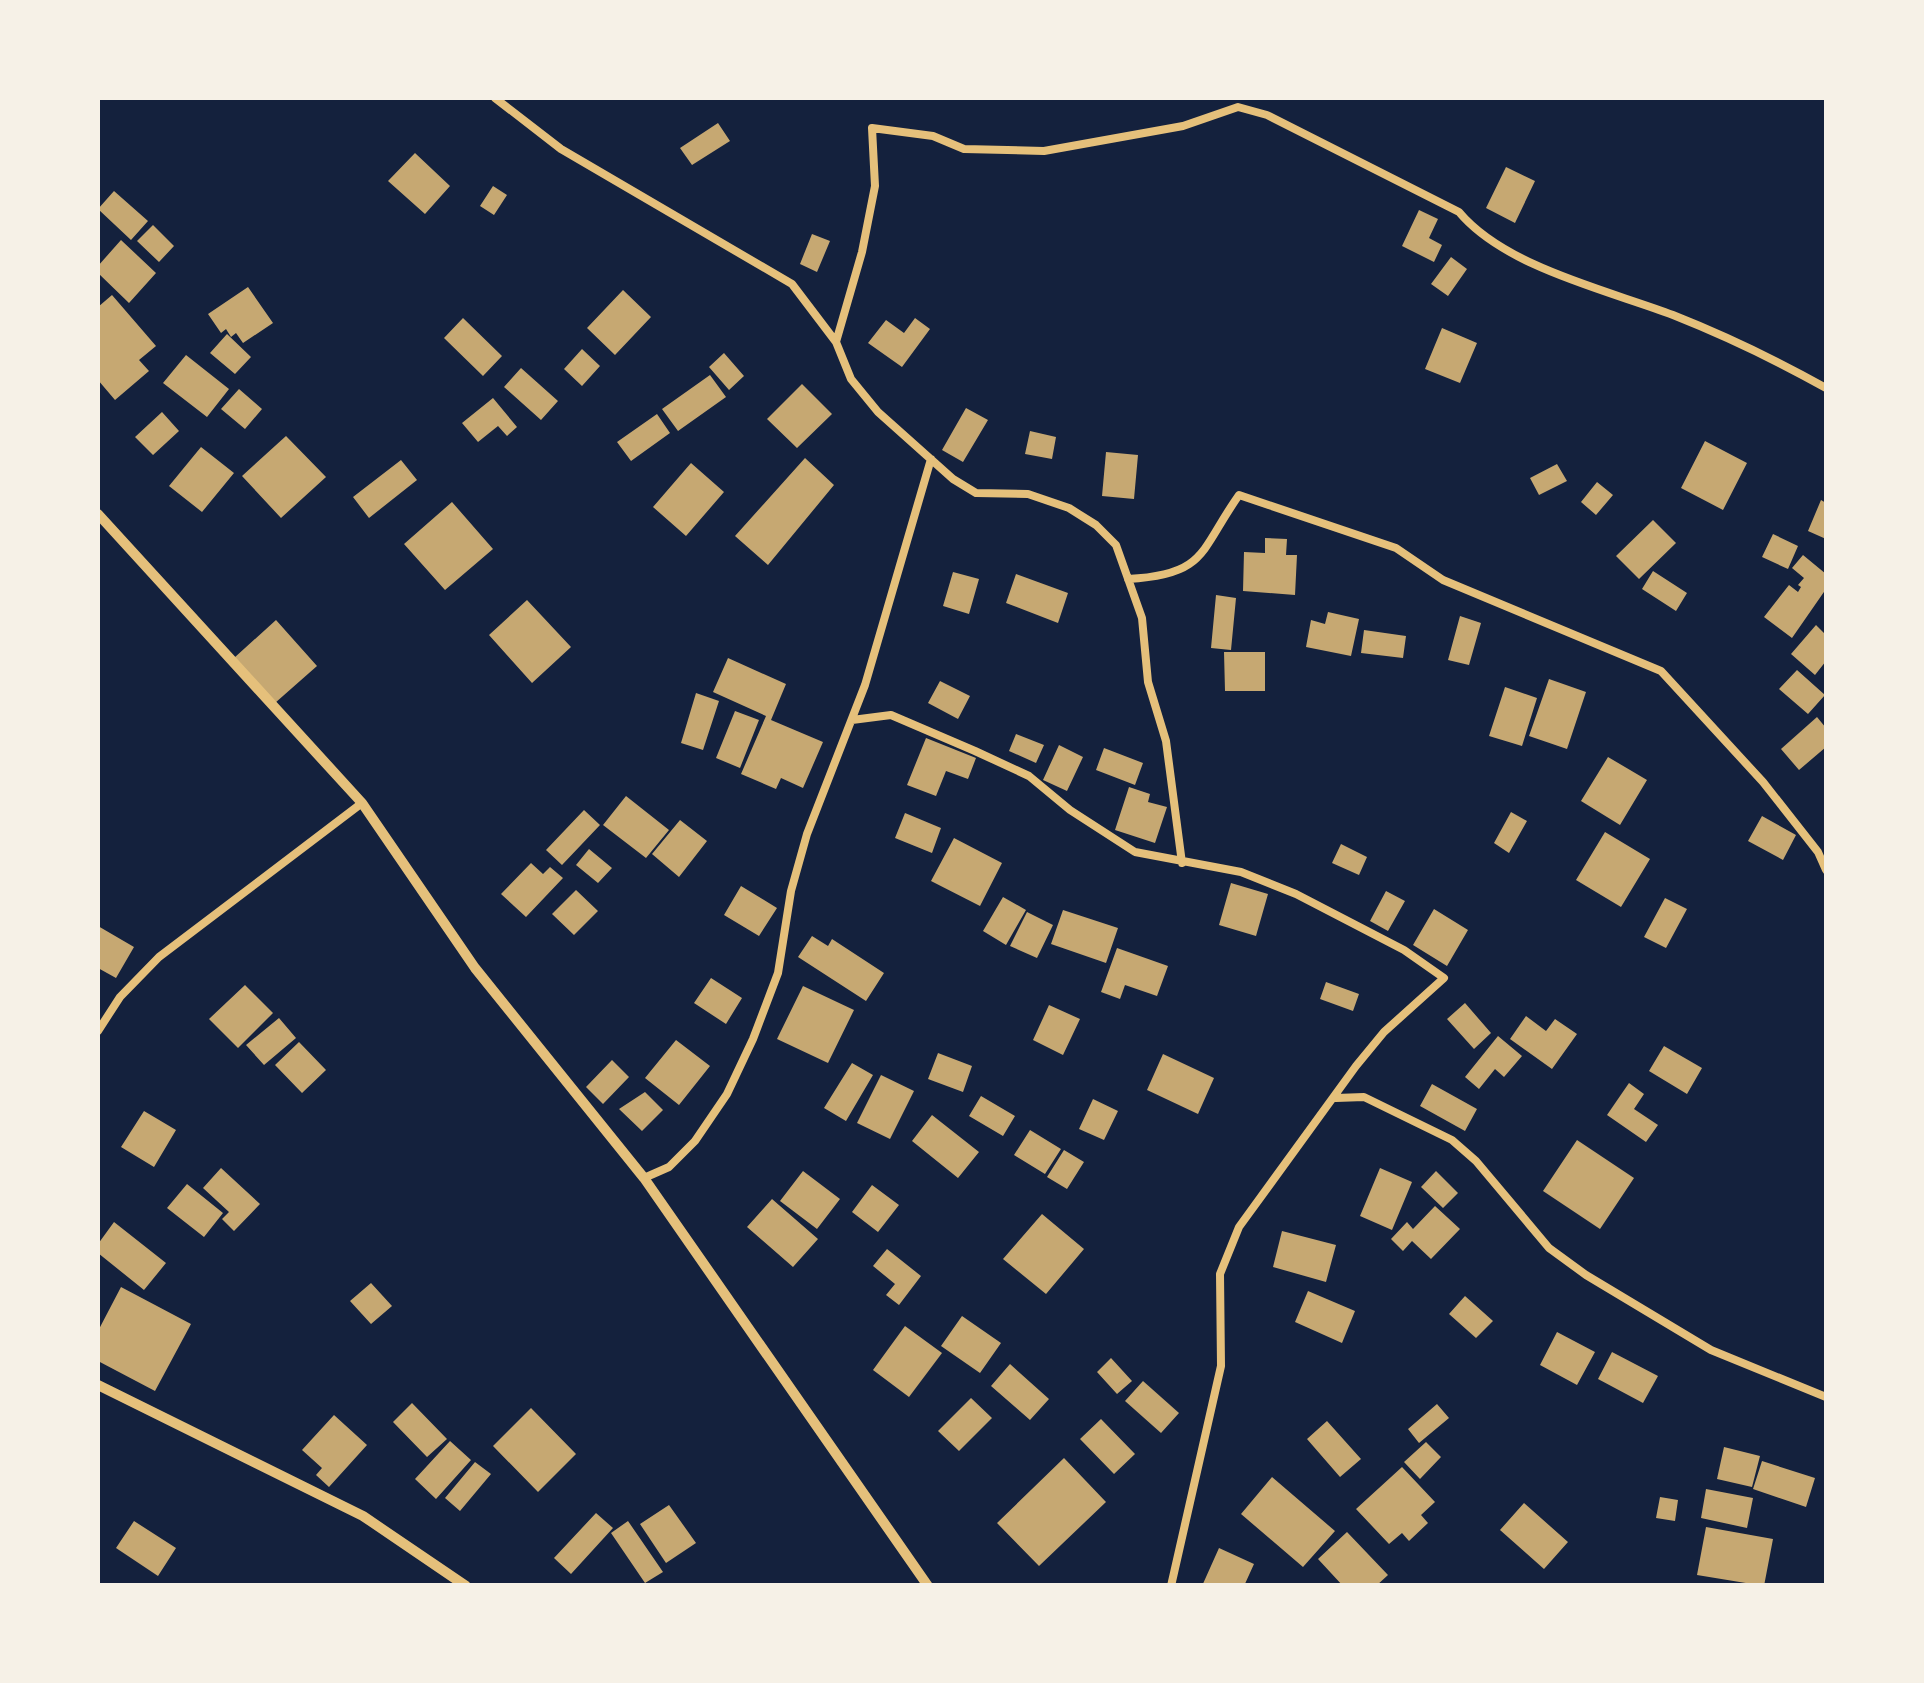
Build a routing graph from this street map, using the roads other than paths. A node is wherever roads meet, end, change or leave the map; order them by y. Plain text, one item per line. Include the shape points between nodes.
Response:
1 (495, 98) edge
2 (836, 342) junction
3 (1826, 388) edge
4 (931, 459) junction
5 (98, 514) edge
6 (1128, 578) junction
7 (852, 720) junction
8 (362, 803) junction
9 (1182, 863) junction
10 (1826, 870) edge
11 (98, 1031) edge
12 (1336, 1098) junction
13 (644, 1178) junction
14 (98, 1385) edge
15 (1826, 1398) edge
16 (466, 1586) edge
17 (928, 1586) edge
18 (1171, 1586) edge

1 - 2 lane via 561,150 792,284
2 - 3 lane via 875,186 872,128 933,136 964,149 1044,151 1183,126 1238,107 1446,205 1512,251 1759,351
2 - 4 lane via 851,379
4 - 6 lane via 976,493 1028,494 1096,524 1116,545
4 - 7 lane
5 - 8 street
6 - 9 lane via 1148,645 1148,682 1166,742
6 - 10 lane via 1177,573 1196,562 1240,495 1396,548 1443,580 1661,671 1763,782
7 - 9 lane via 891,715 975,750 1029,776 1135,852
7 - 13 lane via 807,834 778,972 746,1053 695,1142 669,1167
8 - 11 lane via 159,957
8 - 13 street via 475,968
9 - 12 lane via 1241,872 1296,894 1444,978 1384,1032
12 - 15 lane via 1364,1096 1452,1140 1549,1248 1586,1274 1711,1350
12 - 18 lane via 1256,1202 1220,1274 1221,1366
13 - 17 street
14 - 16 street via 363,1516

